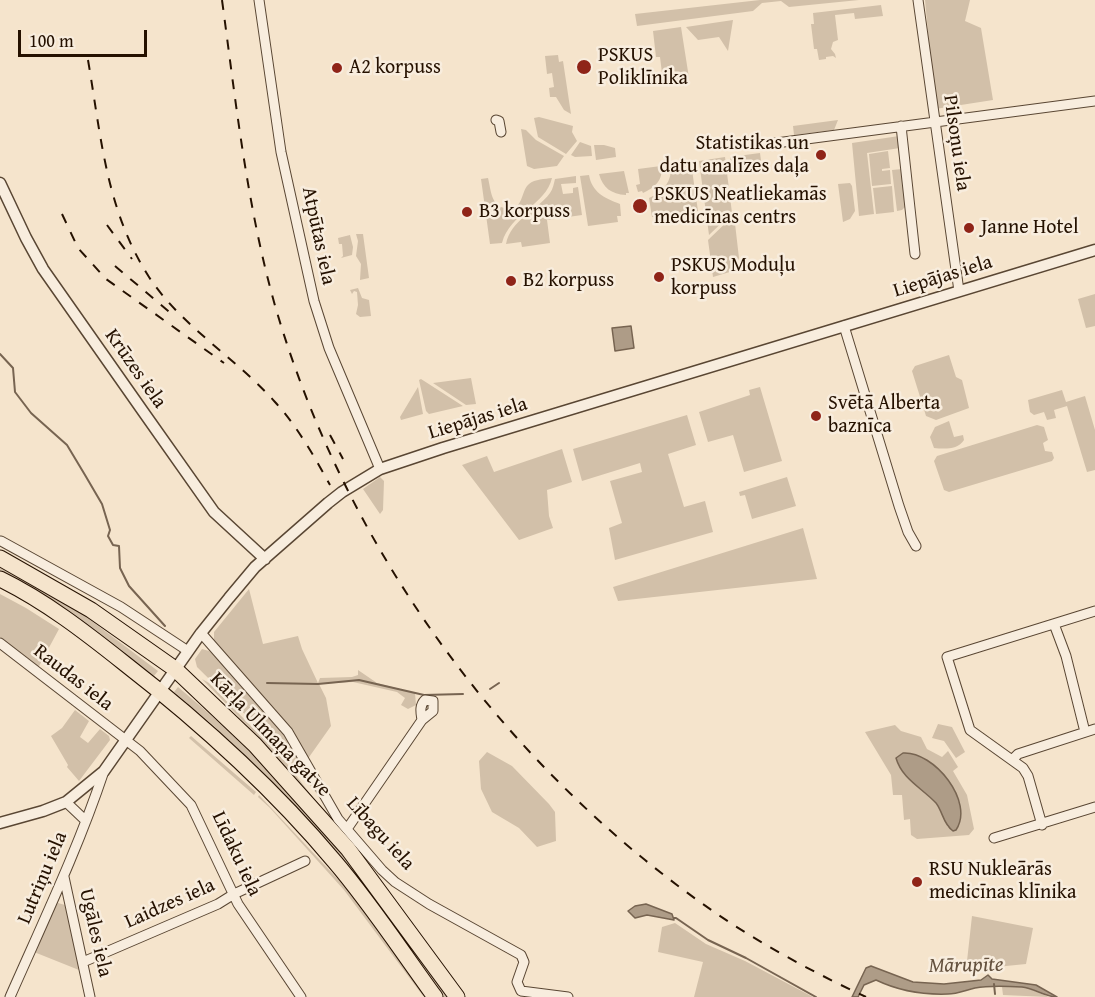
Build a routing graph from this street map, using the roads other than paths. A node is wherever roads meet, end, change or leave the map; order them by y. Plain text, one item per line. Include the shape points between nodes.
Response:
1 (259, 0) edge
2 (918, 0) edge
3 (1095, 101) edge
4 (496, 120) dead end
5 (935, 122) junction
6 (901, 126) junction
7 (501, 132) dead end
8 (760, 145) dead end
9 (0, 183) edge
10 (1095, 250) edge
11 (915, 254) dead end
12 (958, 291) junction
13 (844, 326) junction
14 (380, 469) junction
15 (1, 541) edge
16 (916, 546) dead end
17 (0, 558) edge
18 (265, 558) junction
19 (0, 579) edge
20 (1095, 611) edge
21 (1054, 624) junction
22 (201, 633) junction
23 (0, 643) edge
24 (188, 651) junction
25 (174, 669) junction
26 (159, 690) junction
27 (422, 720) dead end
28 (1095, 729) edge
29 (1085, 732) junction
30 (124, 740) junction
31 (1012, 760) junction
32 (104, 771) junction
33 (66, 802) junction
34 (1095, 807) edge
35 (86, 821) junction
36 (0, 823) edge
37 (1042, 825) junction
38 (346, 829) junction
39 (994, 838) dead end
40 (305, 861) dead end
41 (64, 878) junction
42 (234, 894) junction
43 (83, 962) junction
44 (10, 997) edge
45 (90, 997) edge
46 (301, 997) edge
47 (435, 997) edge
48 (457, 997) edge
49 (568, 997) edge

1 - 14 street, Atpūtas iela via 281,152 314,301 329,348
2 - 5 street, Pilsoņu iela
3 - 5 street
4 - 7 street
5 - 6 street
5 - 12 street, Pilsoņu iela
6 - 8 street
6 - 11 street
9 - 18 street, Krūzes iela via 43,269 214,512
10 - 12 street, Liepājas iela
12 - 13 street, Liepājas iela
13 - 14 street, Liepājas iela
13 - 16 street via 899,506
14 - 18 street, Liepājas iela via 336,496
15 - 24 street via 121,607
17 - 25 highway, Kārļa Ulmaņa gatve via 91,610
18 - 22 street, Liepājas iela
19 - 26 highway, Kārļa Ulmaņa gatve via 78,627
20 - 21 street
21 - 29 street
21 - 31 street via 947,657 970,730
22 - 24 street, Liepājas iela
22 - 38 street, Lībagu iela via 288,732
23 - 30 street, Raudas iela
24 - 25 street, Liepājas iela
25 - 26 street, Liepājas iela
25 - 48 highway, Kārļa Ulmaņa gatve via 255,745 348,849
26 - 30 street, Liepājas iela
26 - 47 highway, Kārļa Ulmaņa gatve via 239,760 295,816 363,897
27 - 38 street
28 - 29 street
29 - 31 street via 1018,754
30 - 32 street, Liepājas iela
30 - 42 street, Līdaku iela via 140,751 195,810
31 - 37 street via 1028,776
32 - 33 street, Liepājas iela
32 - 35 street, Lutriņu iela
33 - 35 street
33 - 36 street, Liepājas iela
34 - 37 street
35 - 41 street, Lutriņu iela
37 - 39 street
38 - 49 street, Lībagu iela via 395,882 521,955 524,962 517,982 521,992
40 - 42 street, Laidzes iela
41 - 43 street, Ugāles iela
41 - 44 street, Lutriņu iela
42 - 43 street, Laidzes iela
42 - 46 street, Līdaku iela
43 - 45 street, Ugāles iela

